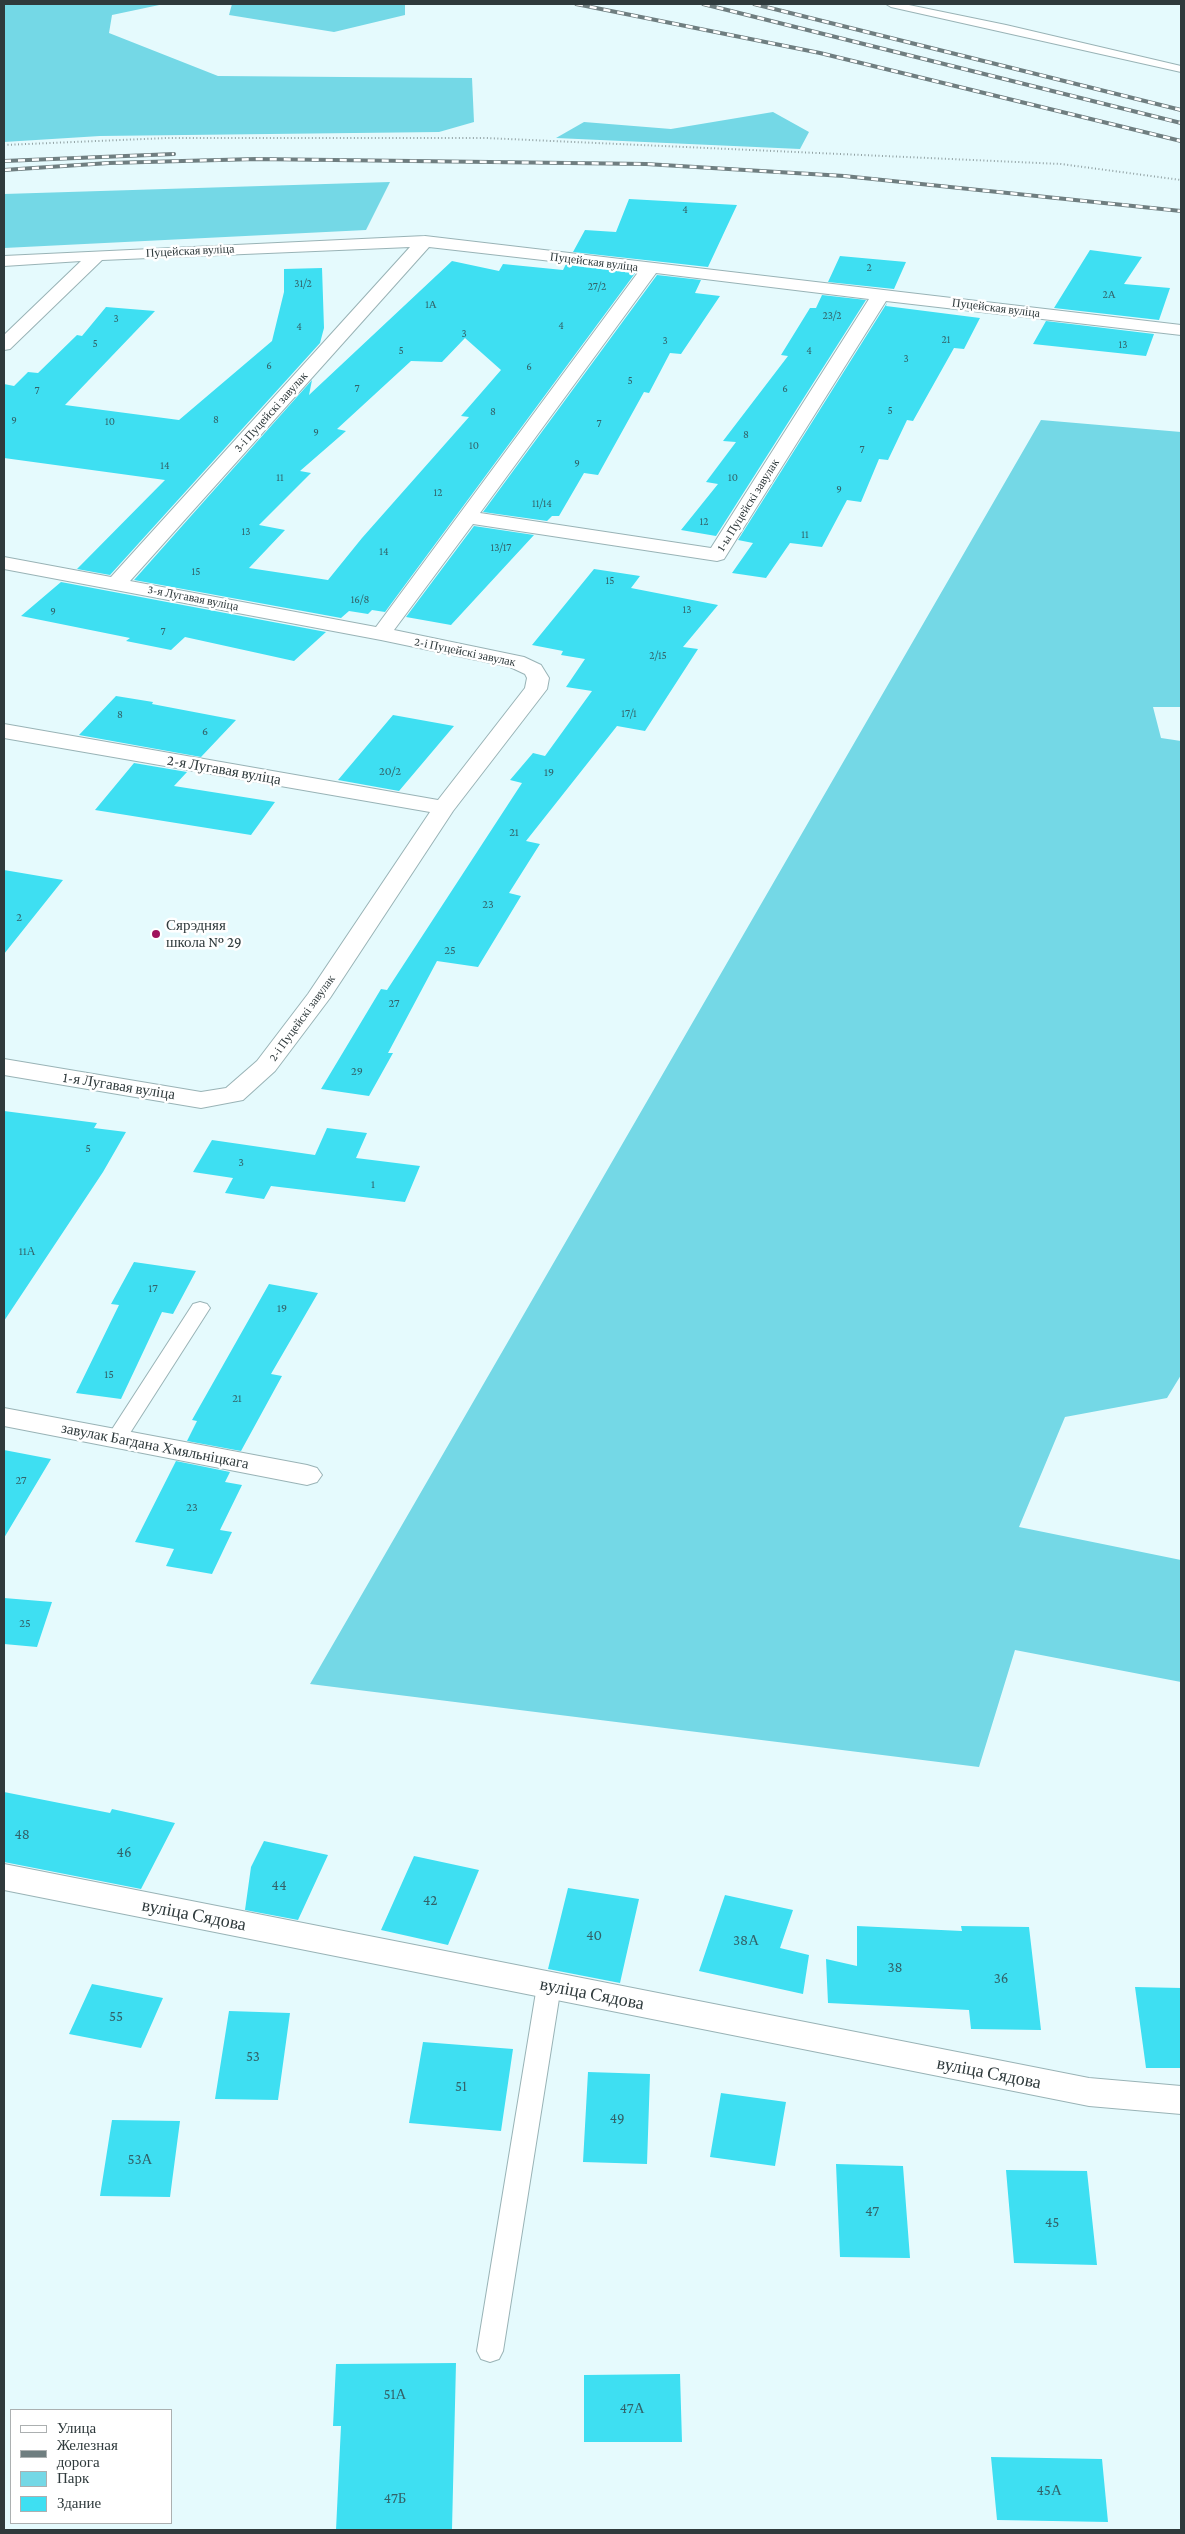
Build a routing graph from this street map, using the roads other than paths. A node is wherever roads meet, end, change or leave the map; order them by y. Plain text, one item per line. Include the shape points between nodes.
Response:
1 (892, 4) edge
2 (1181, 69) edge
3 (425, 242) junction
4 (97, 255) junction
5 (4, 261) edge
6 (650, 269) junction
7 (881, 294) junction
8 (1181, 330) edge
9 (4, 345) edge
10 (469, 517) junction
11 (4, 563) edge
12 (117, 583) junction
13 (382, 634) junction
14 (4, 731) edge
15 (444, 808) junction
16 (4, 1067) edge
17 (234, 1095) joint
18 (200, 1308) dead end
19 (4, 1417) edge
20 (116, 1439) junction
21 (307, 1475) dead end
22 (4, 1877) edge
23 (549, 1986) junction
24 (1181, 2100) edge
25 (490, 2351) dead end

1 - 2 lane
3 - 4 street, Пуцейская вуліца
3 - 6 street, Пуцейская вуліца
3 - 12 street, 3-і Пуцейскі завулак
4 - 5 street, Пуцейская вуліца
4 - 9 street
6 - 7 street, Пуцейская вуліца
6 - 10 street
7 - 8 street, Пуцейская вуліца
7 - 10 street, 1-ы Пуцейскі завулак via 717,555
10 - 13 street
11 - 12 street, 3-я Лугавая вуліца
12 - 13 street, 3-я Лугавая вуліца
13 - 15 street, 2-і Пуцейскі завулак via 516,662 532,670 538,678 536,689
14 - 15 street, 2-я Лугавая вуліца
15 - 17 street, 2-і Пуцейскі завулак via 318,998 266,1066
16 - 17 street, 1-я Лугавая вуліца via 201,1100
18 - 20 lane
19 - 20 street, завулак Багдана Хмяльніцкага
20 - 21 street, завулак Багдана Хмяльніцкага
22 - 23 street, вуліца Сядова
23 - 24 street, вуліца Сядова via 1088,2092
23 - 25 lane

